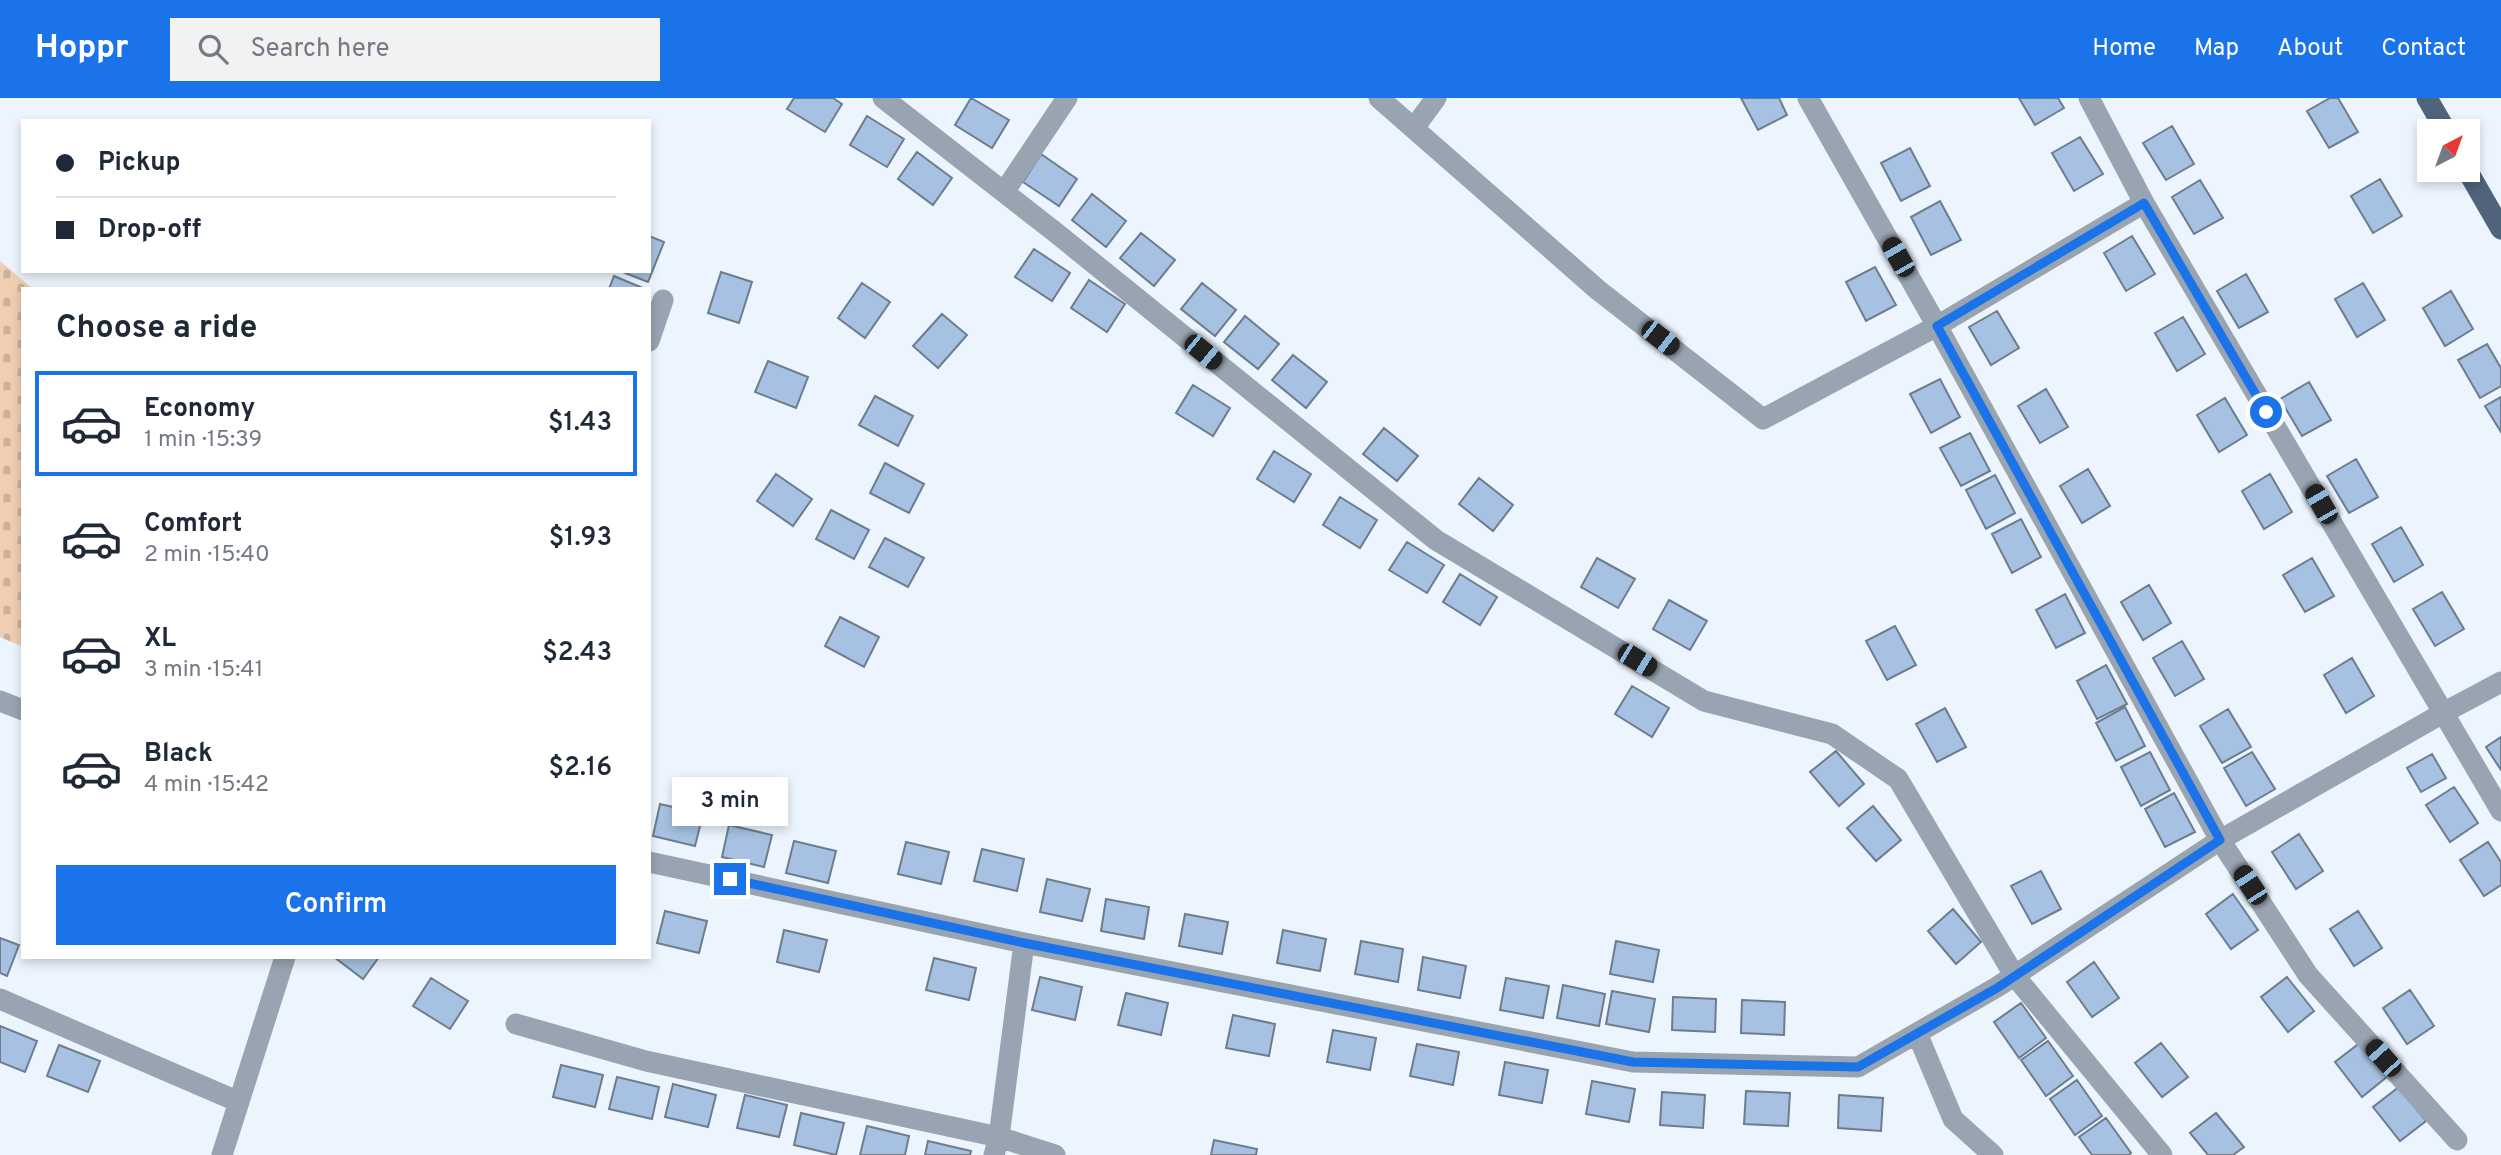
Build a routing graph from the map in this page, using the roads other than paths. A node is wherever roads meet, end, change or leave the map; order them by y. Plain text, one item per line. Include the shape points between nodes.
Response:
1 (883, 98) edge
2 (1067, 98) edge
3 (1379, 98) edge
4 (1436, 98) edge
5 (1808, 98) edge
6 (2089, 98) edge
7 (2427, 98) edge
8 (2439, 119) edge
9 (1414, 128) junction
10 (2474, 182) edge
11 (1004, 192) junction
12 (2144, 203) junction
13 (2501, 229) edge
14 (663, 300) dead end
15 (1937, 326) junction
16 (651, 335) edge
17 (2501, 682) edge
18 (0, 701) edge
19 (21, 709) edge
20 (2443, 713) junction
21 (2501, 811) edge
22 (2220, 840) junction
23 (651, 862) edge
24 (1024, 943) junction
25 (284, 959) edge
26 (2014, 975) junction
27 (0, 999) edge
28 (516, 1024) dead end
29 (1917, 1033) junction
30 (239, 1102) junction
31 (2457, 1140) dead end
32 (996, 1146) edge
33 (222, 1155) edge
34 (1055, 1155) edge
35 (1993, 1155) edge
36 (2162, 1155) edge

1 - 11 street
2 - 11 street
3 - 9 street
4 - 9 street
5 - 15 street
6 - 12 street
7 - 8 main road
9 - 15 street via 1598,290 1763,419
10 - 13 main road
11 - 26 street via 1436,540 1704,701 1832,734 1898,779
12 - 15 street
12 - 20 street
14 - 16 street
15 - 22 street
17 - 20 street
18 - 19 street
20 - 21 street
20 - 22 street
22 - 26 street
22 - 31 street via 2308,975
23 - 24 street
24 - 29 street via 1633,1062 1858,1067
24 - 32 street
25 - 30 street
26 - 29 street
26 - 36 street
27 - 30 street
28 - 32 street via 646,1061
29 - 35 street via 1953,1119
30 - 33 street
32 - 34 street

